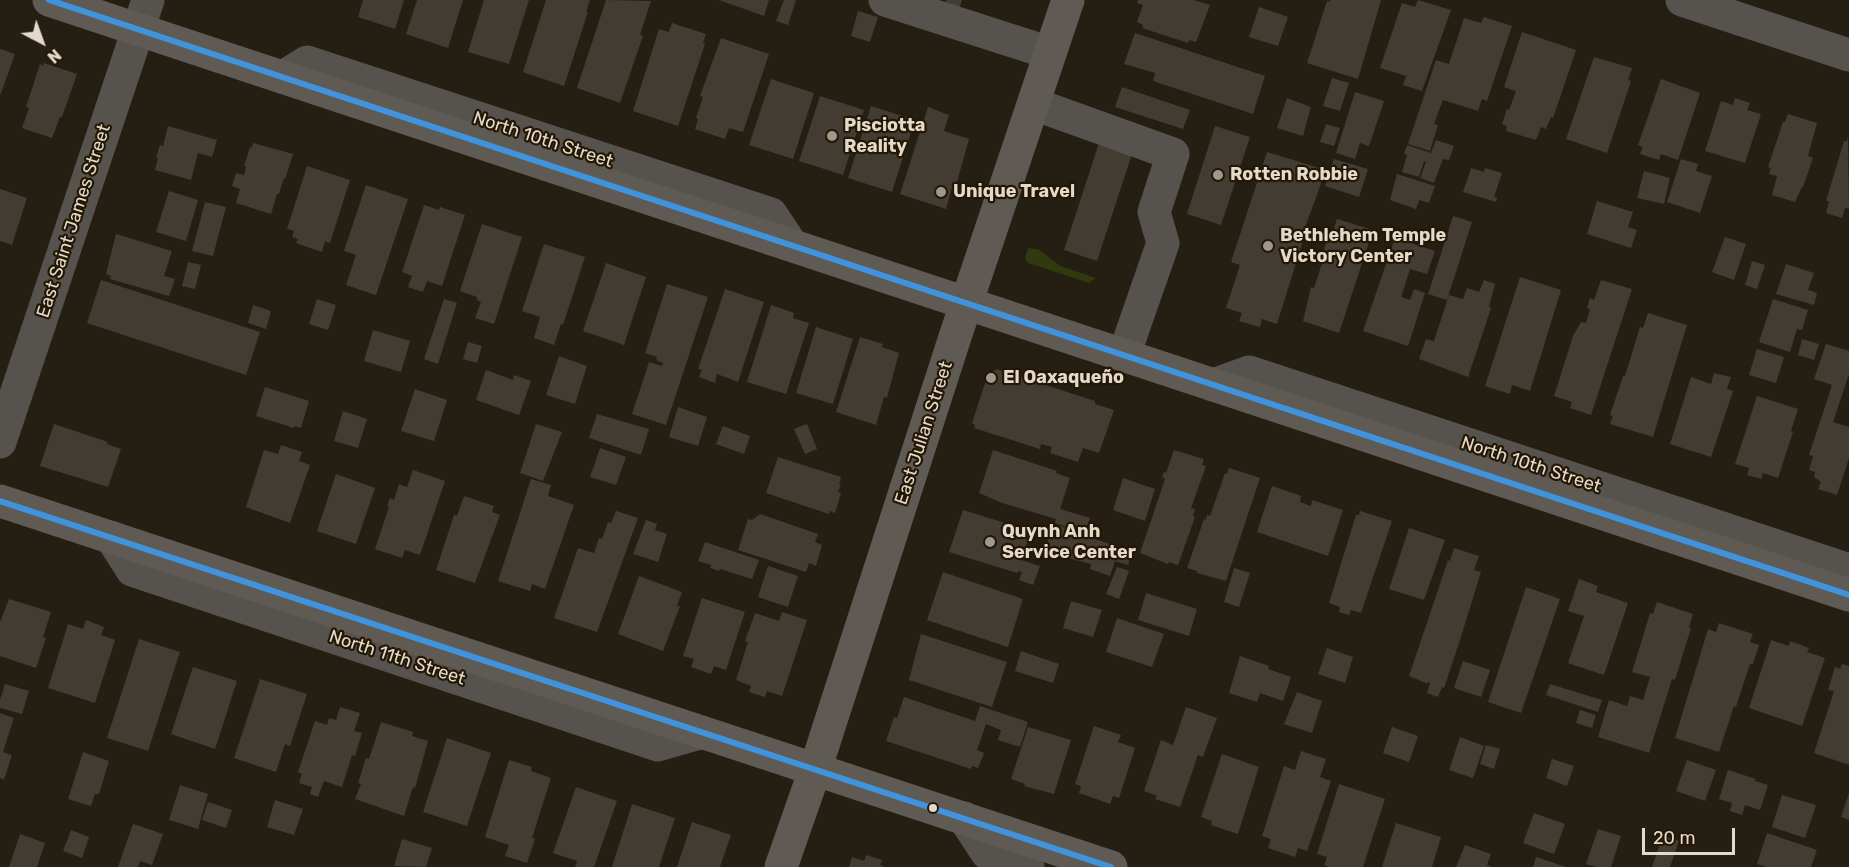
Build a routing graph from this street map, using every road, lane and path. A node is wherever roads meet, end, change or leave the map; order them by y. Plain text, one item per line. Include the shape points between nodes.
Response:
1 (49, 0) edge
2 (885, 0) edge
3 (1068, 0) edge
4 (1682, 0) edge
5 (142, 15) edge
6 (1050, 53) junction
7 (1849, 55) edge
8 (1034, 104) junction
9 (968, 303) junction
10 (1124, 355) junction
11 (1213, 385) junction
12 (0, 442) edge
13 (0, 501) edge
14 (1849, 570) edge
15 (1849, 596) edge
16 (815, 770) junction
17 (964, 818) junction
18 (781, 867) edge
19 (1029, 867) edge
20 (1111, 867) edge

1 - 5 main road, North 10th Street
2 - 6 street
3 - 6 main road, East Julian Street
4 - 7 street
5 - 9 main road, North 10th Street via 283,77
5 - 12 street, East Saint James Street
6 - 8 main road, East Julian Street
8 - 9 main road, East Julian Street
8 - 10 street via 1173,154 1154,212 1163,243
9 - 10 main road, North 10th Street
9 - 16 main road, East Julian Street
10 - 11 main road, North 10th Street
11 - 14 street, North 10th Street via 1249,372
11 - 15 main road, North 10th Street
13 - 16 main road, North 11th Street
16 - 17 main road, North 11th Street
16 - 18 main road, East Julian Street
17 - 19 street via 987,853
17 - 20 main road, North 11th Street

